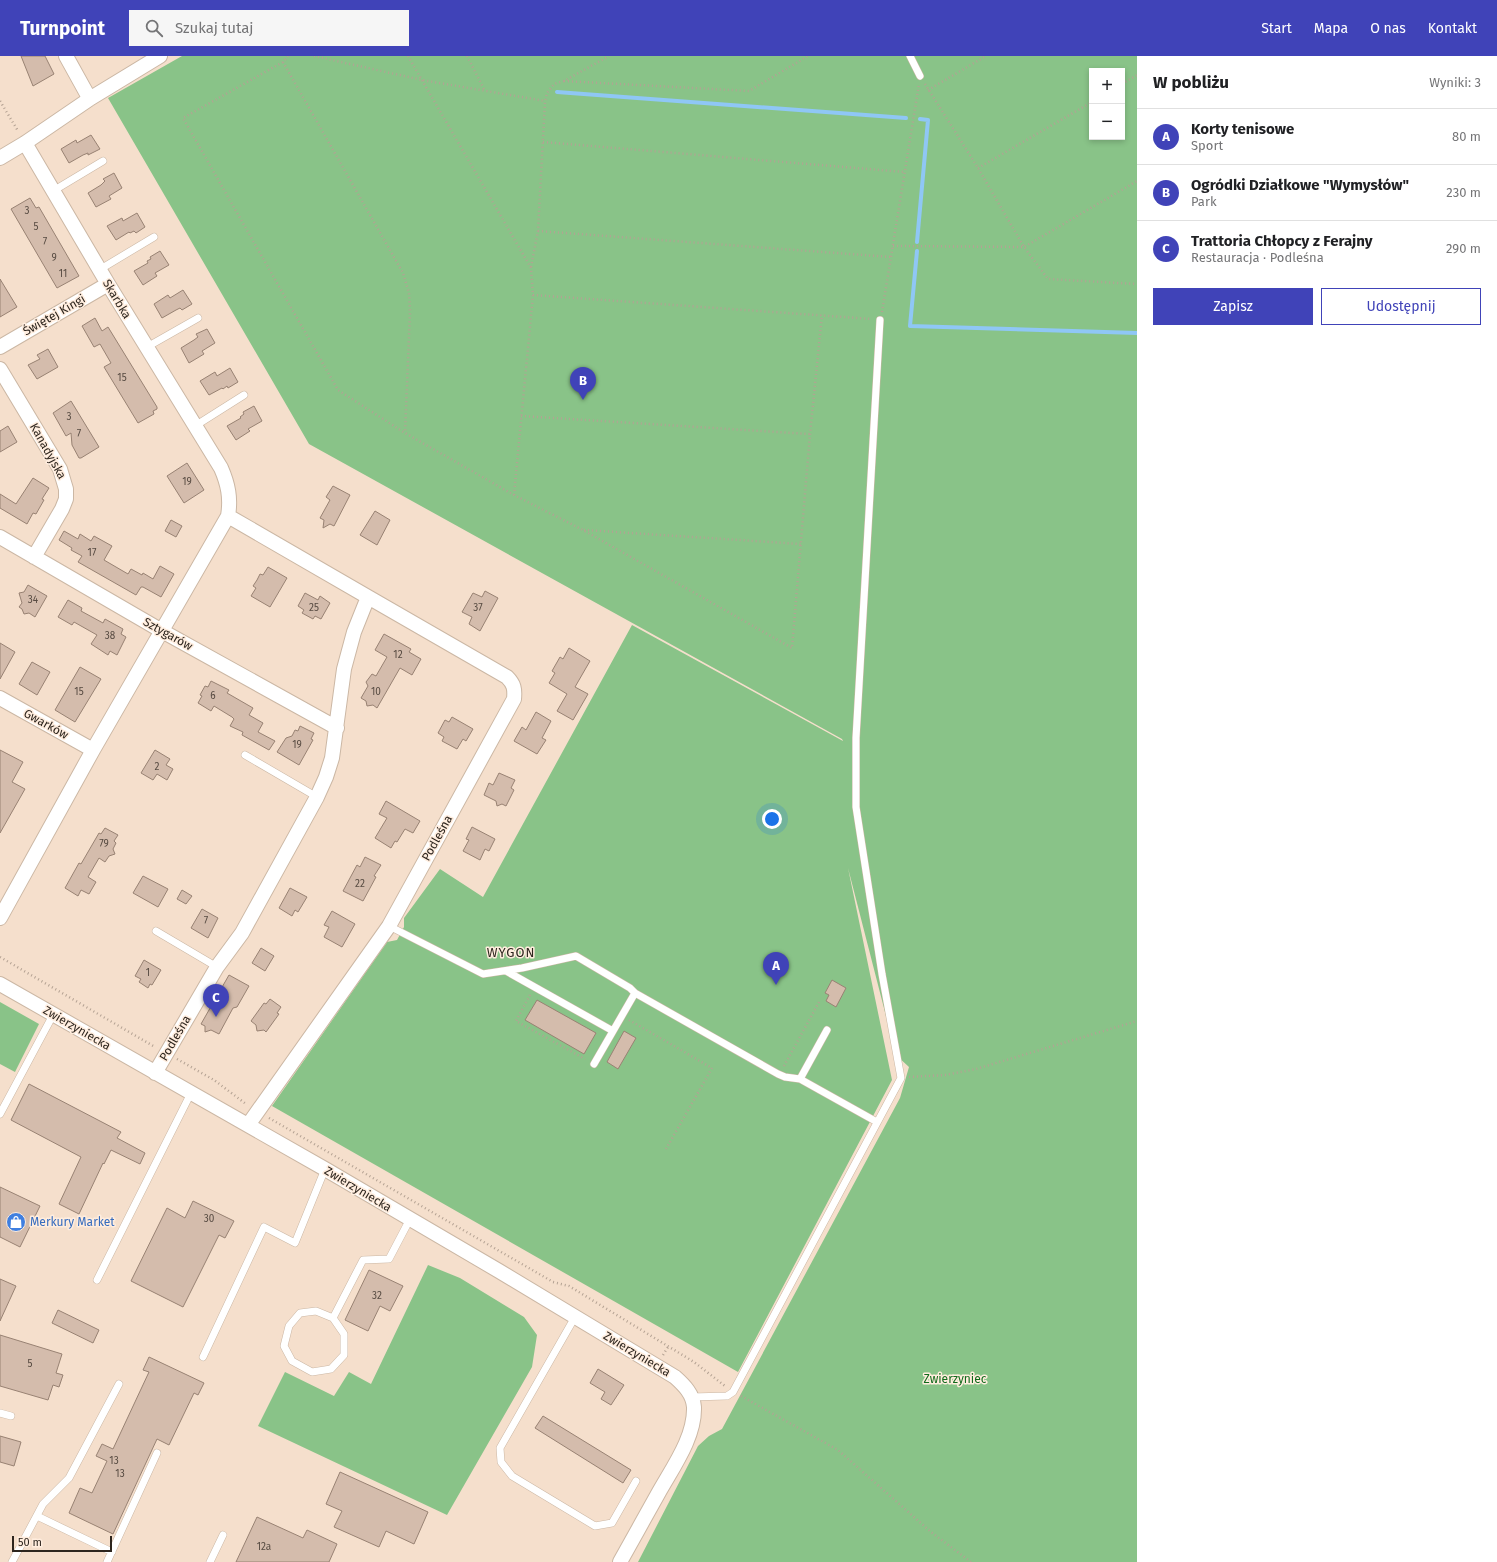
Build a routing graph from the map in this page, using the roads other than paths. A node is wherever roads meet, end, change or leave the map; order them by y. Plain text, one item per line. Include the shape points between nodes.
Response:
1 (66, 56) edge
2 (160, 56) edge
3 (910, 56) edge
4 (920, 76) road end
5 (91, 98) junction
6 (25, 143) junction
7 (0, 158) edge
8 (103, 161) dead end
9 (53, 191) junction
10 (154, 237) dead end
11 (100, 270) junction
12 (108, 284) junction
13 (198, 318) dead end
14 (880, 320) road end
15 (0, 347) edge
16 (147, 347) junction
17 (0, 369) edge
18 (244, 395) dead end
19 (195, 426) junction
20 (228, 516) junction
21 (0, 538) edge
22 (34, 557) junction
23 (368, 597) junction
24 (162, 631) junction
25 (0, 698) edge
26 (337, 728) junction
27 (93, 750) junction
28 (245, 755) dead end
29 (317, 797) junction
30 (0, 918) edge
31 (388, 926) junction
32 (156, 931) dead end
33 (217, 967) junction
34 (506, 971) junction
35 (0, 984) edge
36 (635, 993) junction
37 (53, 1015) junction
38 (827, 1030) dead end
39 (613, 1031) junction
40 (594, 1064) road end
41 (155, 1073) junction
42 (800, 1079) junction
43 (190, 1093) junction
44 (0, 1114) edge
45 (877, 1122) junction
46 (248, 1125) junction
47 (325, 1169) junction
48 (410, 1219) junction
49 (97, 1280) dead end
50 (575, 1317) junction
51 (332, 1318) junction
52 (203, 1357) dead end
53 (119, 1384) dead end
54 (692, 1397) junction
55 (0, 1413) edge
56 (11, 1416) dead end
57 (158, 1453) dead end
58 (636, 1482) dead end
59 (36, 1516) junction
60 (223, 1535) dead end
61 (112, 1552) junction
62 (12, 1562) edge
63 (107, 1562) edge
64 (210, 1562) edge
65 (620, 1562) edge

1 - 5 street
2 - 5 street
3 - 4 lane
5 - 6 street
6 - 7 street
6 - 9 street, Skarbka
8 - 9 lane
9 - 11 street, Skarbka
10 - 11 lane
11 - 12 street, Skarbka
12 - 15 street, Świętej Kingi
12 - 16 street, Skarbka
13 - 16 lane
14 - 45 lane via 856,738 856,807 901,1078
16 - 19 street, Skarbka
17 - 22 street, Kanadyjska via 60,469 66,489 66,499 62,508
18 - 19 lane
19 - 20 street, Skarbka via 228,483
20 - 23 street
20 - 24 street
21 - 22 street, Sztygarów
22 - 24 street, Sztygarów
23 - 26 street, Podleśna via 354,632 344,669
23 - 31 street, Podleśna via 507,677 513,683 515,691 514,699
24 - 26 street, Sztygarów
24 - 27 street
25 - 27 street, Gwarków
26 - 29 street, Podleśna via 332,758
27 - 30 street
28 - 29 lane
29 - 33 street, Podleśna via 242,933
31 - 34 lane via 483,974
31 - 46 street, Podleśna
32 - 33 lane
33 - 41 street, Podleśna
34 - 36 lane via 576,956
34 - 39 lane
35 - 37 street, Zwierzyniecka
36 - 39 lane
36 - 42 lane via 779,1075
37 - 41 street, Zwierzyniecka
37 - 44 lane
38 - 42 lane
39 - 40 lane
41 - 43 street, Zwierzyniecka
42 - 45 lane
43 - 46 street, Zwierzyniecka
43 - 49 lane
45 - 54 lane via 733,1392 728,1396
46 - 47 street, Zwierzyniecka
47 - 48 street, Zwierzyniecka
47 - 52 lane via 295,1243 264,1227
48 - 50 street, Zwierzyniecka
48 - 51 lane via 389,1259 362,1260
50 - 54 street, Zwierzyniecka via 675,1377
50 - 58 lane via 500,1448 501,1462 512,1476 595,1526 612,1523
51 - 51 lane via 316,1311 300,1313 292,1321 288,1326 284,1346 292,1361 312,1372 331,1369 344,1354 344,1334
53 - 59 lane via 69,1478 43,1504
54 - 65 street via 693,1415 686,1442
55 - 56 lane
57 - 61 lane
59 - 61 lane
59 - 62 lane
60 - 64 lane
61 - 63 lane

